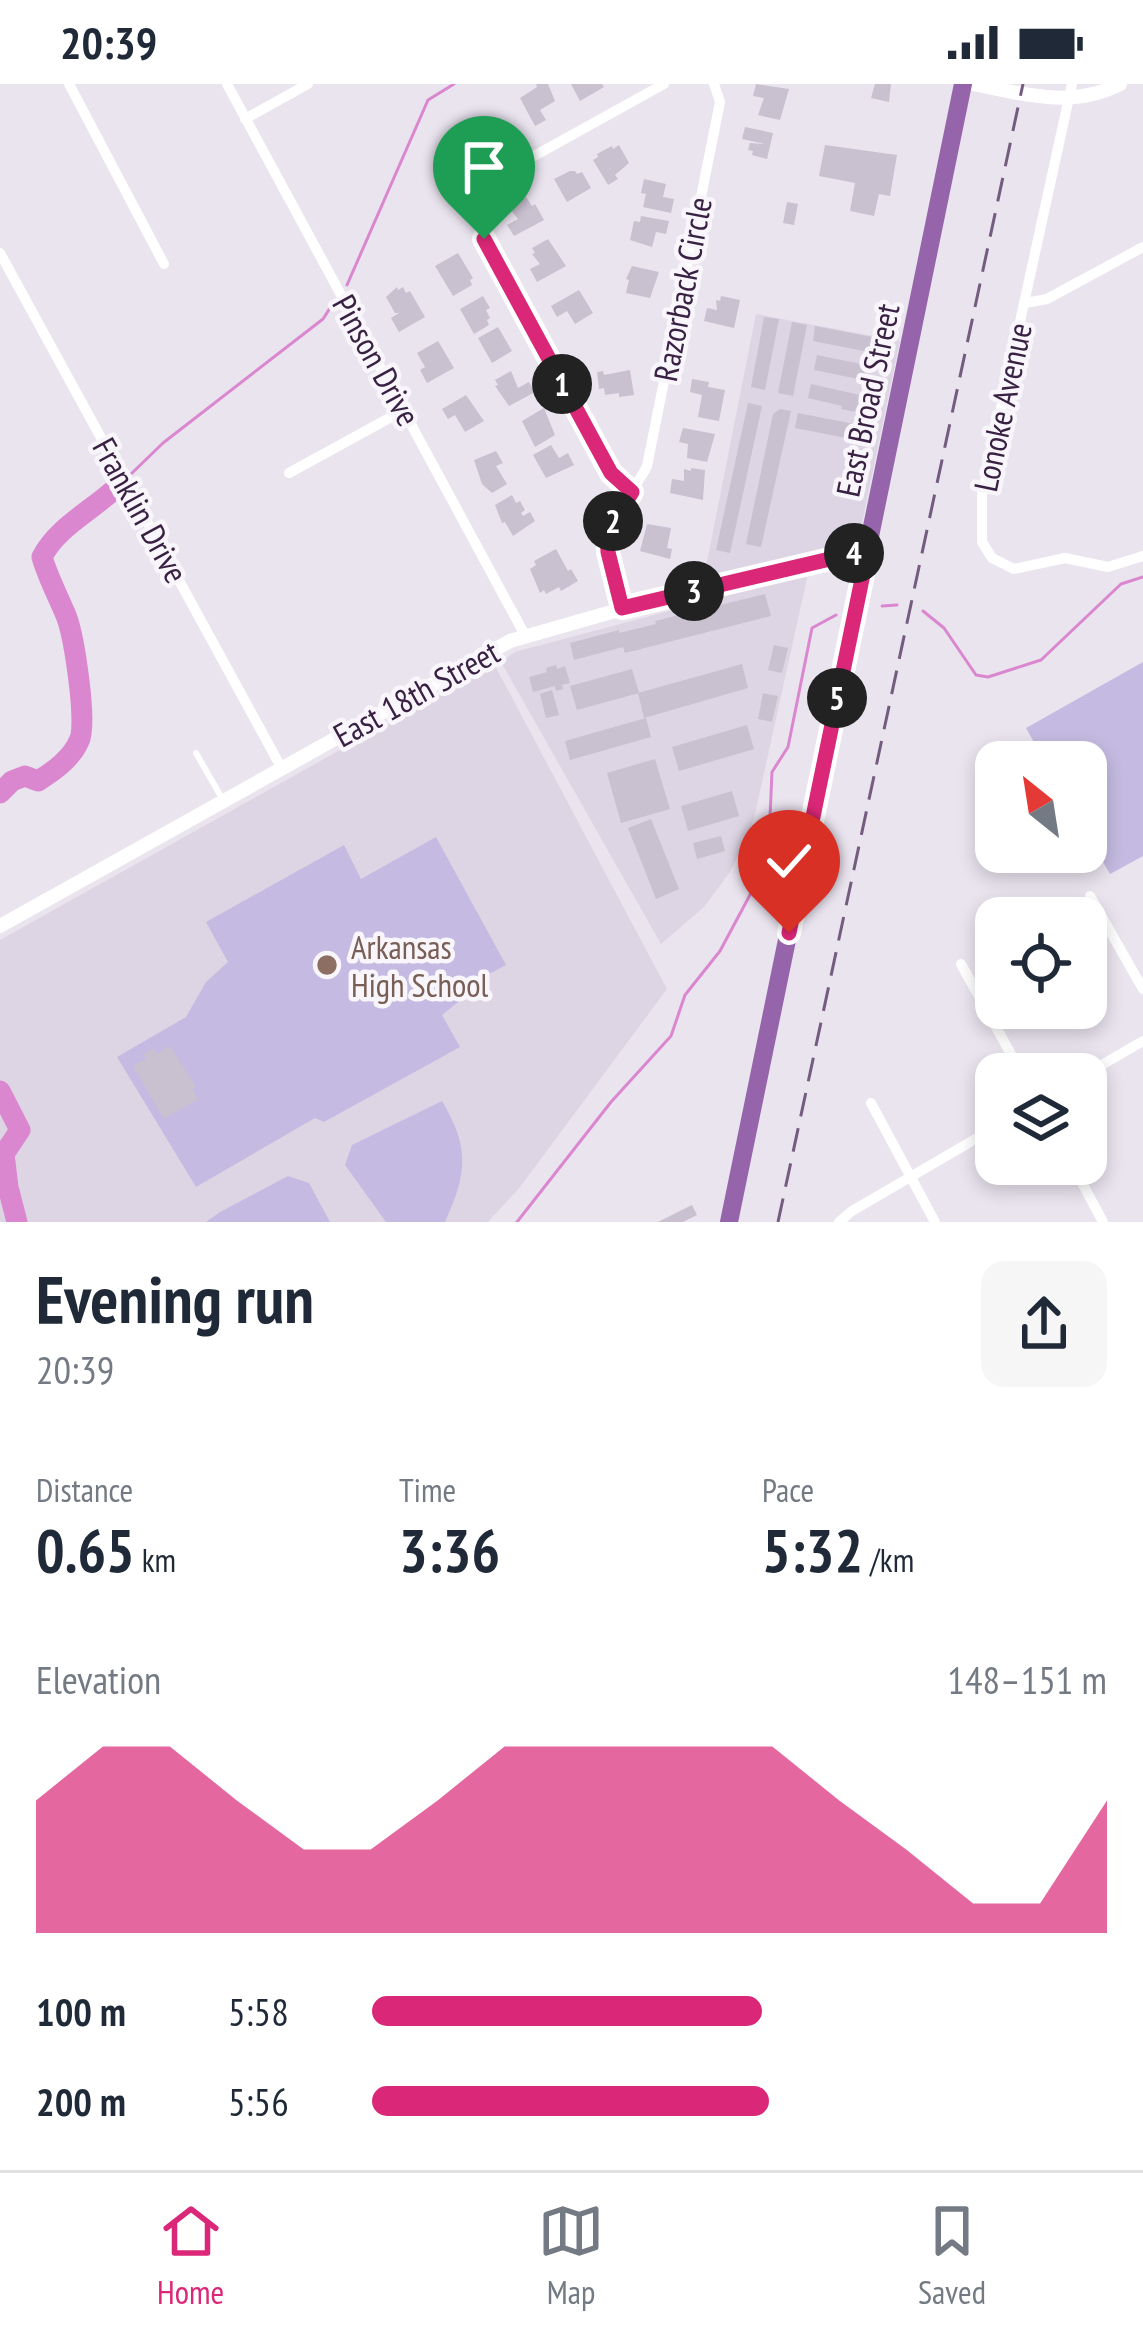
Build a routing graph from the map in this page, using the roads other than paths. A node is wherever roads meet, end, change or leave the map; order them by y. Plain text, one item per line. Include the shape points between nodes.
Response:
1 (69, 84) edge
2 (227, 84) edge
3 (308, 84) edge
4 (664, 84) edge
5 (714, 84) edge
6 (962, 84) edge
7 (973, 84) edge
8 (1120, 84) edge
9 (1071, 92) edge
10 (245, 118) junction
11 (1143, 247) edge
12 (0, 253) edge
13 (164, 264) dead end
14 (1024, 303) junction
15 (404, 410) junction
16 (290, 473) dead end
17 (632, 492) junction
18 (868, 550) junction
19 (1143, 556) edge
20 (622, 608) junction
21 (526, 637) junction
22 (196, 753) dead end
23 (281, 767) junction
24 (223, 800) junction
25 (1090, 896) dead end
26 (0, 926) edge
27 (961, 964) dead end
28 (1143, 989) edge
29 (1143, 1041) edge
30 (1010, 1053) edge
31 (1107, 1062) edge
32 (871, 1102) dead end
33 (975, 1140) edge
34 (911, 1178) junction
35 (1083, 1185) edge
36 (729, 1222) edge
37 (839, 1222) edge
38 (935, 1222) edge
39 (1103, 1222) edge

1 - 13 street
2 - 10 street, Pinson Drive
3 - 10 street
4 - 17 street via 491,180 478,214 484,239 611,473
5 - 17 street, Razorback Circle via 720,102 694,234 646,466
6 - 18 main road, East Broad Street
7 - 9 street via 1042,98
8 - 9 street via 1103,93
9 - 14 street, Lonoke Avenue
10 - 15 street, Pinson Drive
11 - 14 street via 1047,299
12 - 23 street, Franklin Drive
14 - 19 street, Lonoke Avenue via 982,496 986,551 1020,570 1055,558 1108,567
15 - 16 street
15 - 21 street, Pinson Drive
17 - 20 street, Razorback Circle via 607,532
18 - 20 street, East 18th Street
18 - 36 main road, East Broad Street
20 - 21 street, East 18th Street
21 - 23 street, East 18th Street
22 - 24 lane
23 - 24 street, East 18th Street
24 - 26 street, East 18th Street
25 - 28 street
27 - 30 street
29 - 31 street
32 - 34 street
33 - 34 street
34 - 37 street
34 - 38 street
35 - 39 street

